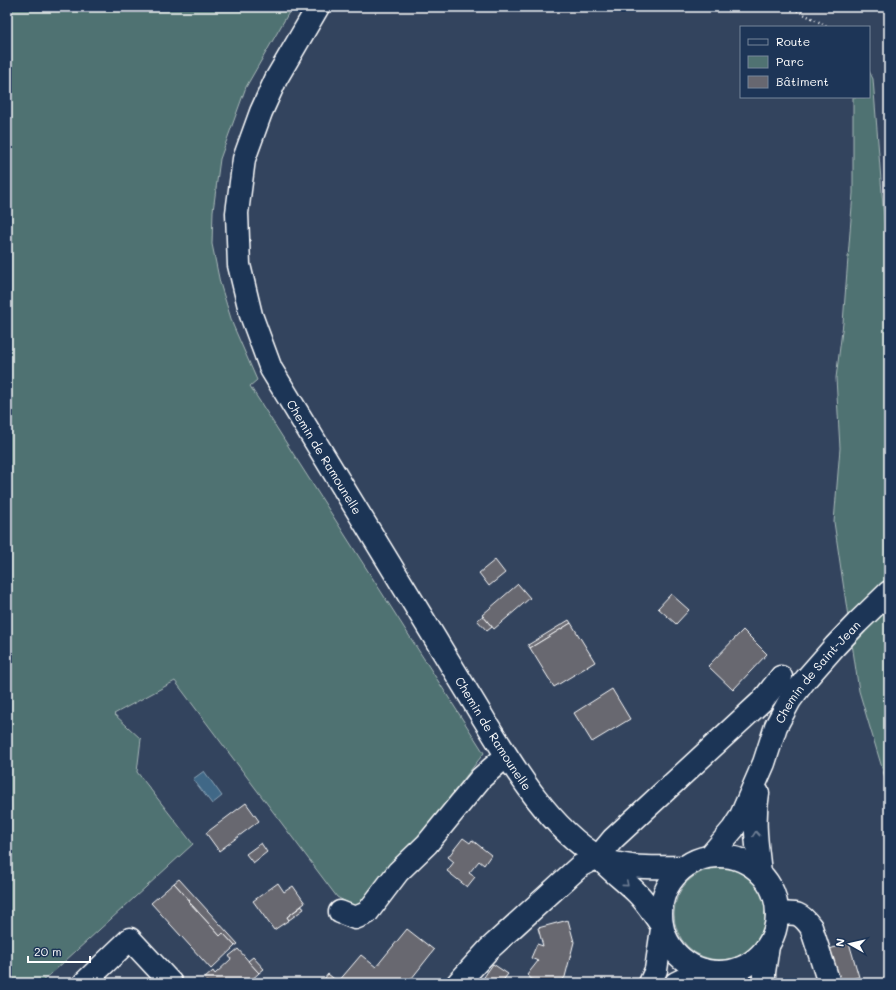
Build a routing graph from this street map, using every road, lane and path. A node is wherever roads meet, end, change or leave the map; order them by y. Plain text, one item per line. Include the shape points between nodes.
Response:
1 (318, 7) edge
2 (790, 7) edge
3 (827, 26) edge
4 (889, 592) edge
5 (781, 677) dead end
6 (506, 756) junction
7 (764, 762) junction
8 (710, 856) junction
9 (598, 857) junction
10 (684, 867) junction
11 (760, 873) junction
12 (340, 912) dead end
13 (777, 914) junction
14 (662, 927) junction
15 (768, 946) junction
16 (711, 972) junction
17 (86, 982) edge
18 (171, 983) edge
19 (458, 983) edge
20 (650, 983) edge
21 (676, 983) edge
22 (738, 983) edge
23 (764, 983) edge
24 (829, 983) edge

1 - 6 street, Chemin de Ramounelle via 276,79 244,159 237,212 239,265 251,315 271,369
2 - 3 path
4 - 7 street, Chemin de Saint-Jean via 806,679 790,700 776,726
5 - 9 street via 762,701 613,839
6 - 9 street, Chemin de Ramounelle via 554,819
6 - 12 street via 480,778 427,844 398,872 367,913 355,918
7 - 8 street, Chemin de Saint-Jean via 740,818
11 -> 7 street, Chemin de Saint-Jean via 755,815
8 - 10 street
8 - 11 street via 732,857 747,863
9 - 10 street, Chemin de Ramounelle via 626,865
9 -> 14 street, Chemin de Ramounelle via 611,872 638,894
9 - 19 street via 580,866 489,949
10 - 14 street via 667,887 662,899
11 - 13 street via 769,883
13 - 15 street via 777,925
13 - 24 street via 796,913 811,926
14 - 16 street via 666,939 677,955 693,967
14 - 20 street via 656,970
15 - 16 street via 747,966 730,972
15 - 23 street
16 - 21 street via 687,977
16 - 22 street
17 - 18 street via 130,939

